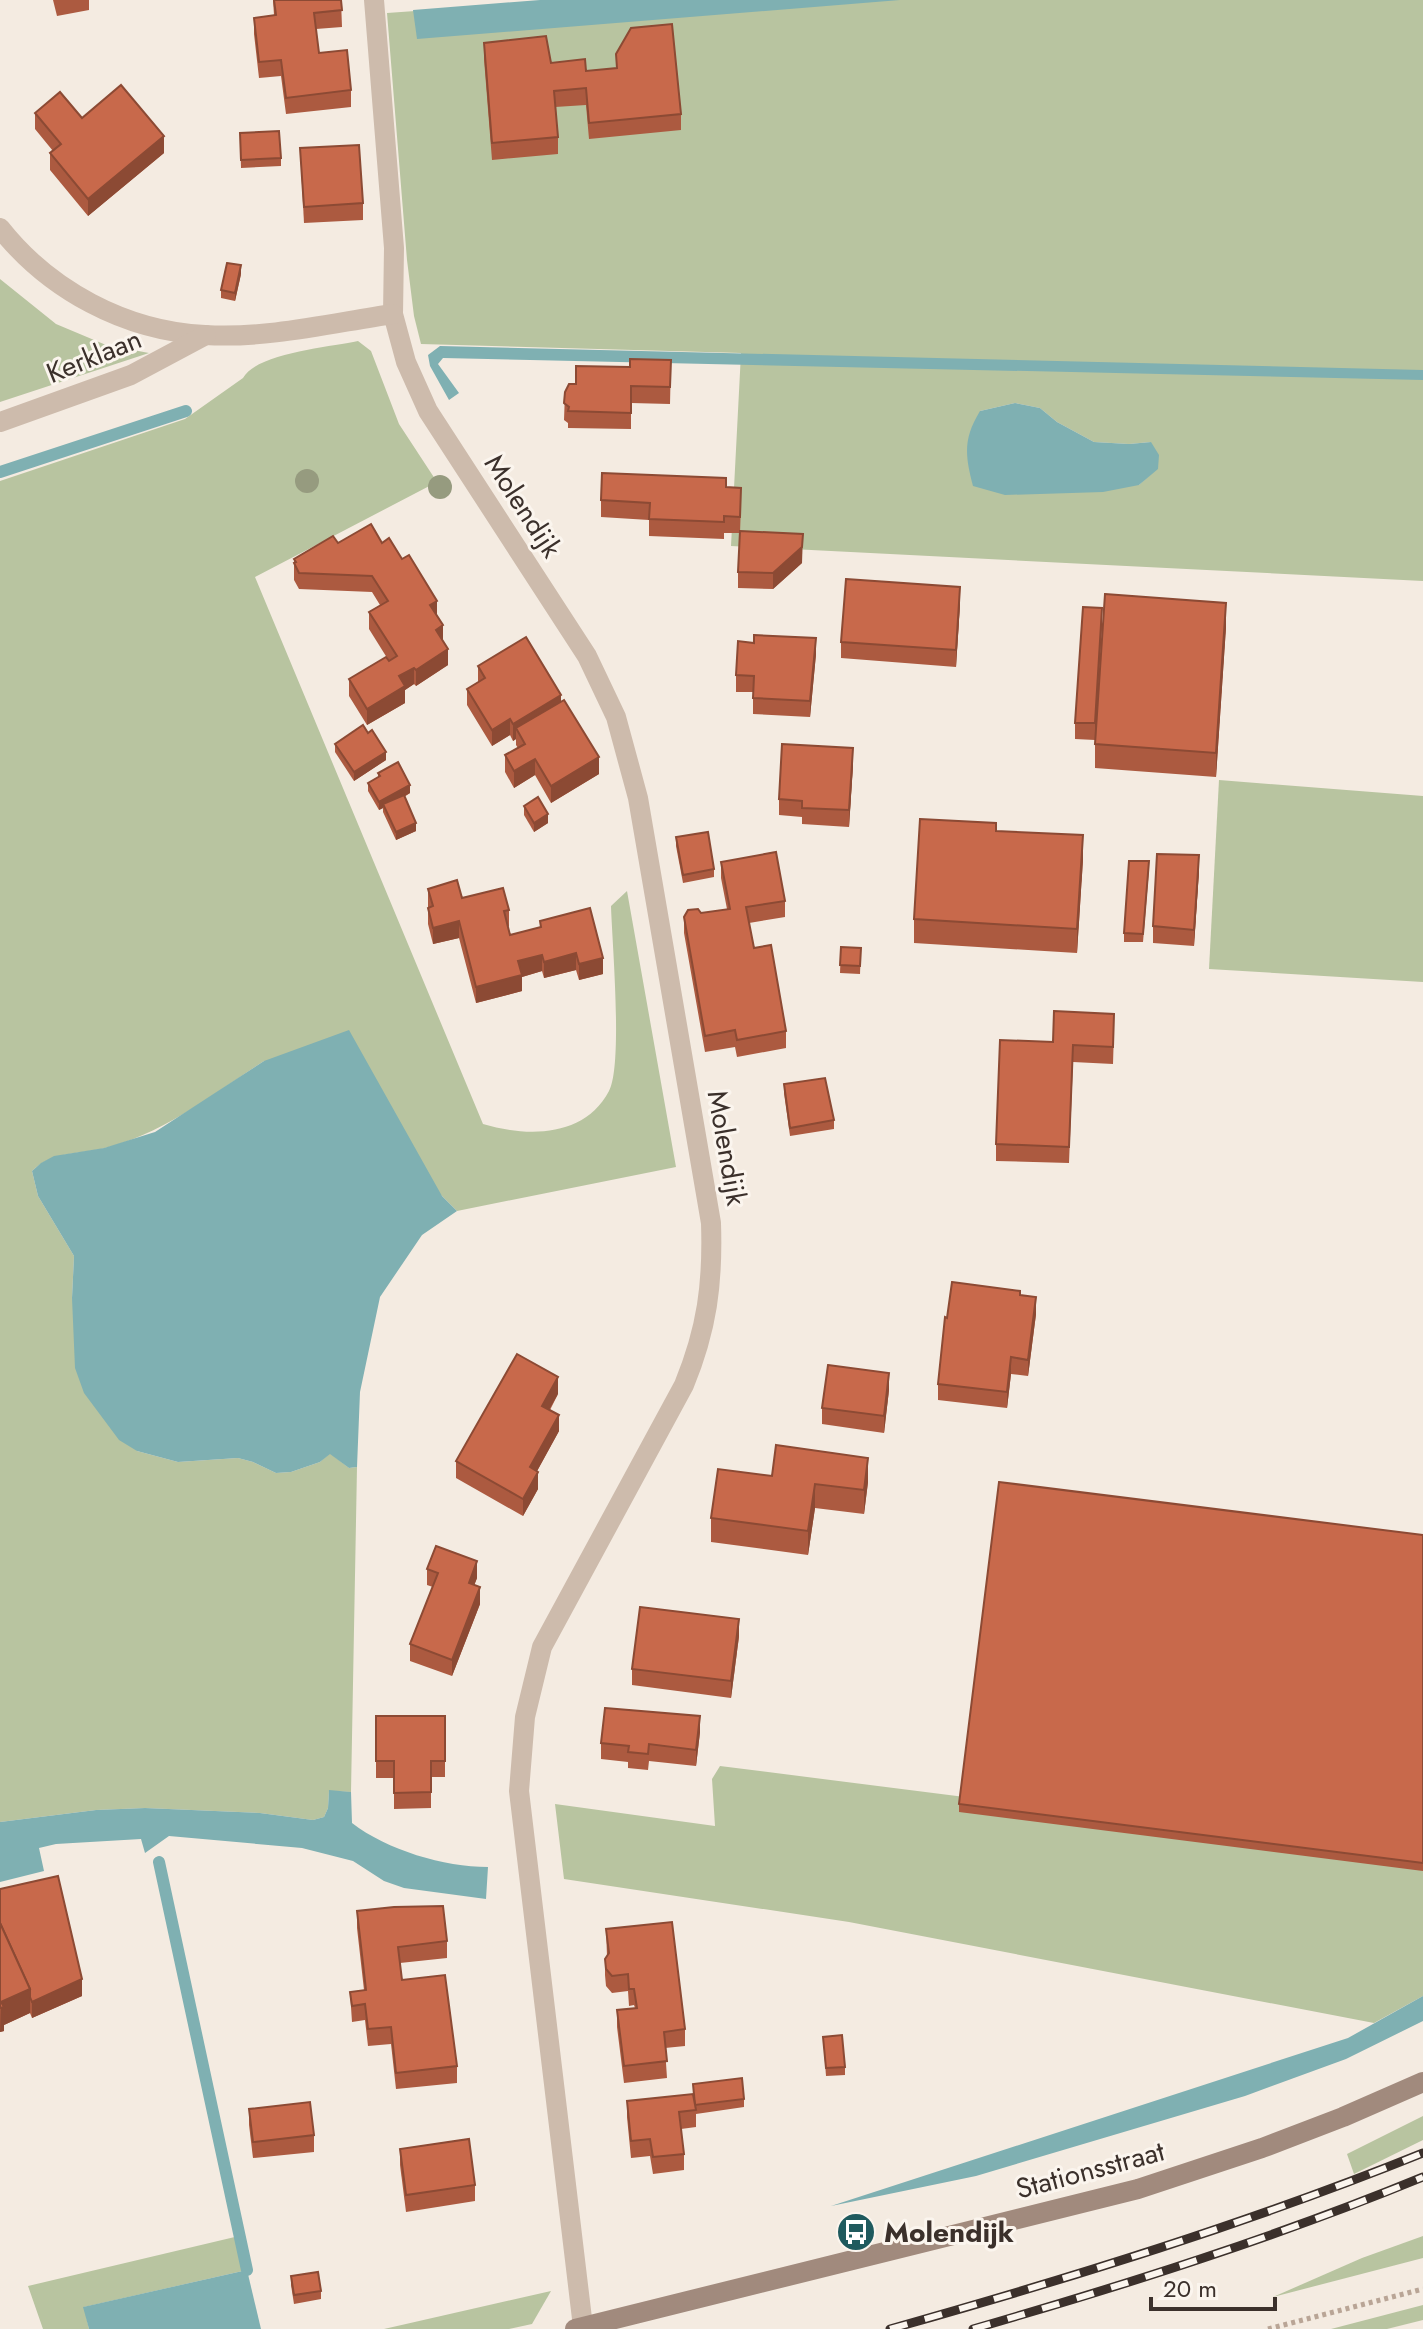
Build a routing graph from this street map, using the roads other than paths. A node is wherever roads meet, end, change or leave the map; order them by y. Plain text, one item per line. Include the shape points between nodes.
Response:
1 (374, 0) edge
2 (0, 228) edge
3 (393, 314) junction
4 (206, 335) junction
5 (0, 422) edge
6 (1423, 2082) edge
7 (579, 2328) edge

1 - 3 street, Molendijk via 394,248
2 - 4 street via 61,287 114,315 163,330
3 - 4 street via 256,334
3 - 7 street, Molendijk via 406,362 428,411 587,656 616,717 638,798 711,1223 708,1310 699,1349 542,1647 525,1717 519,1791
4 - 5 street, Kerklaan via 131,375
6 - 7 street, Stationsstraat via 1262,2148 1138,2189

